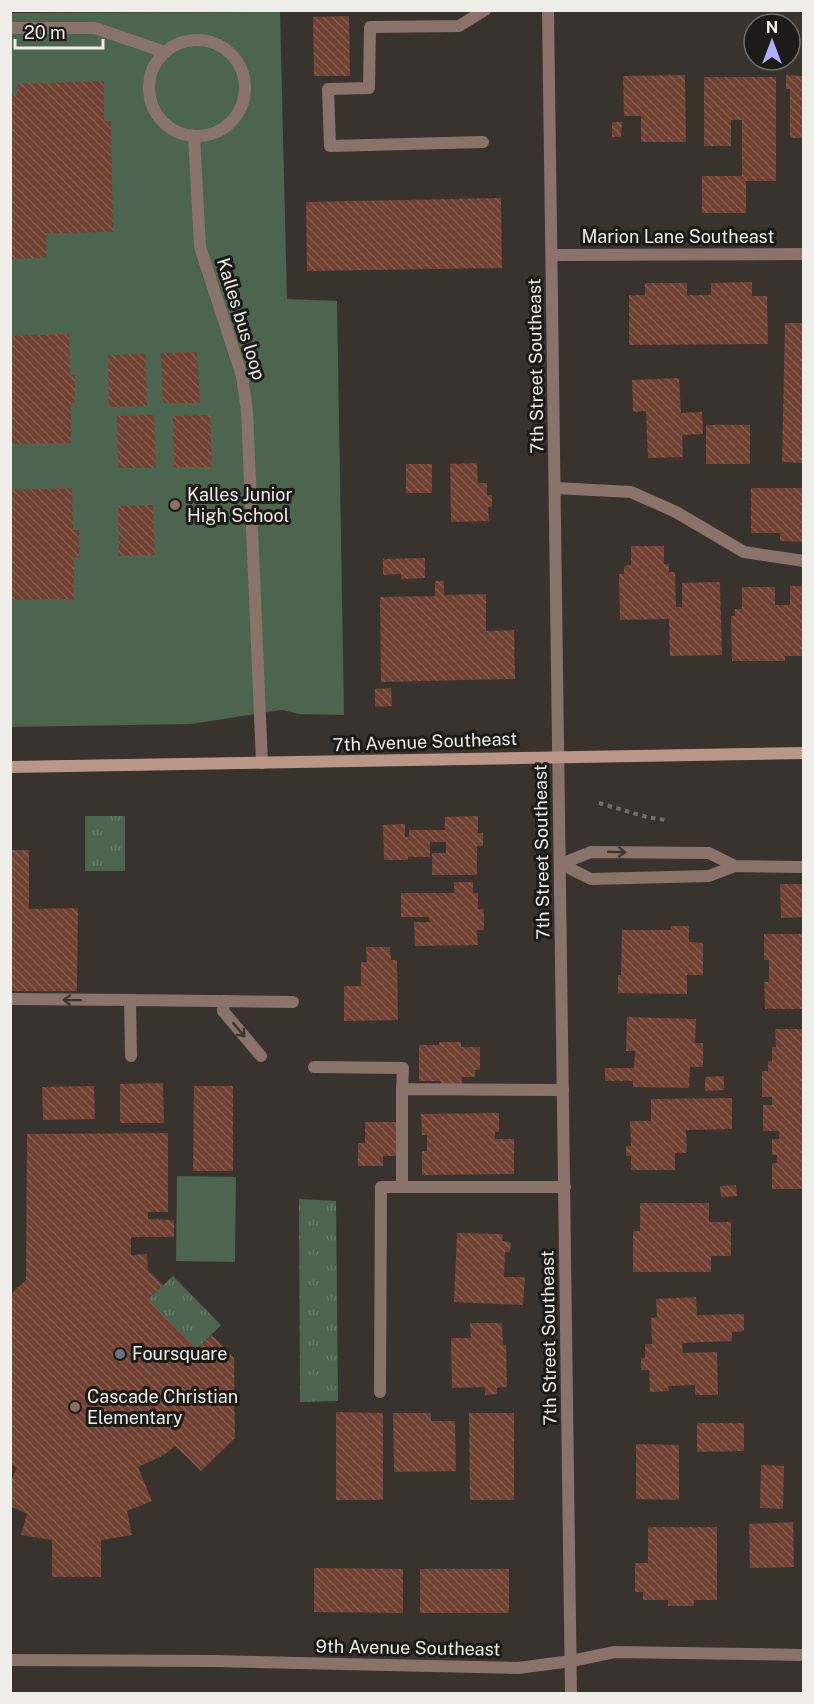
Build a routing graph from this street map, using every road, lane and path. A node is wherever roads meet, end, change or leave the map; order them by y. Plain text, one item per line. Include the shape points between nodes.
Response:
1 (485, 10) edge
2 (548, 10) edge
3 (10, 28) edge
4 (165, 52) junction
5 (195, 136) junction
6 (483, 142) dead end
7 (804, 254) edge
8 (553, 255) junction
9 (556, 488) junction
10 (804, 561) edge
11 (804, 753) edge
12 (559, 756) junction
13 (262, 764) junction
14 (10, 767) edge
15 (599, 803) dead end
16 (665, 820) dead end
17 (561, 864) junction
18 (735, 866) junction
19 (804, 867) edge
20 (10, 999) edge
21 (130, 1000) junction
22 (224, 1001) junction
23 (293, 1002) dead end
24 (131, 1056) dead end
25 (261, 1056) dead end
26 (314, 1067) dead end
27 (402, 1089) junction
28 (563, 1090) junction
29 (402, 1187) junction
30 (565, 1187) junction
31 (380, 1392) dead end
32 (804, 1655) edge
33 (10, 1660) edge
34 (571, 1661) junction
35 (571, 1694) edge

1 - 6 street via 459,26 370,27 369,88 328,89 330,146
2 - 8 street, 7th Street Southeast
3 - 4 street via 95,28
4 - 5 street via 154,65 149,80 154,111 179,133
4 - 5 street via 195,40 210,42 224,49 243,73 245,88 235,117 210,135
5 - 13 street, Kalles bus loop via 200,248 243,376 247,411
7 - 8 street, Marion Lane Southeast
8 - 9 street, 7th Street Southeast
9 - 10 street via 631,492 676,512 744,552
9 - 12 street, 7th Street Southeast
11 - 12 street, 7th Avenue Southeast
12 - 13 street, 7th Avenue Southeast
12 - 17 street, 7th Street Southeast
13 - 14 street, 7th Avenue Southeast
15 - 16 path
17 -> 18 street via 591,852 709,854
17 - 18 street via 591,879 709,876
17 - 28 street, 7th Street Southeast
18 - 19 street
21 -> 20 street
21 - 22 street
21 - 24 street
22 - 23 street
22 -> 25 street via 224,1011
26 - 27 street via 403,1068
27 - 28 street
27 - 29 street
28 - 30 street, 7th Street Southeast
29 - 30 street
29 - 31 street via 381,1187
30 - 34 street, 7th Street Southeast
32 - 34 street, 9th Avenue Southeast via 615,1652
33 - 34 street, 9th Avenue Southeast via 518,1668
34 - 35 street, 7th Street Southeast

